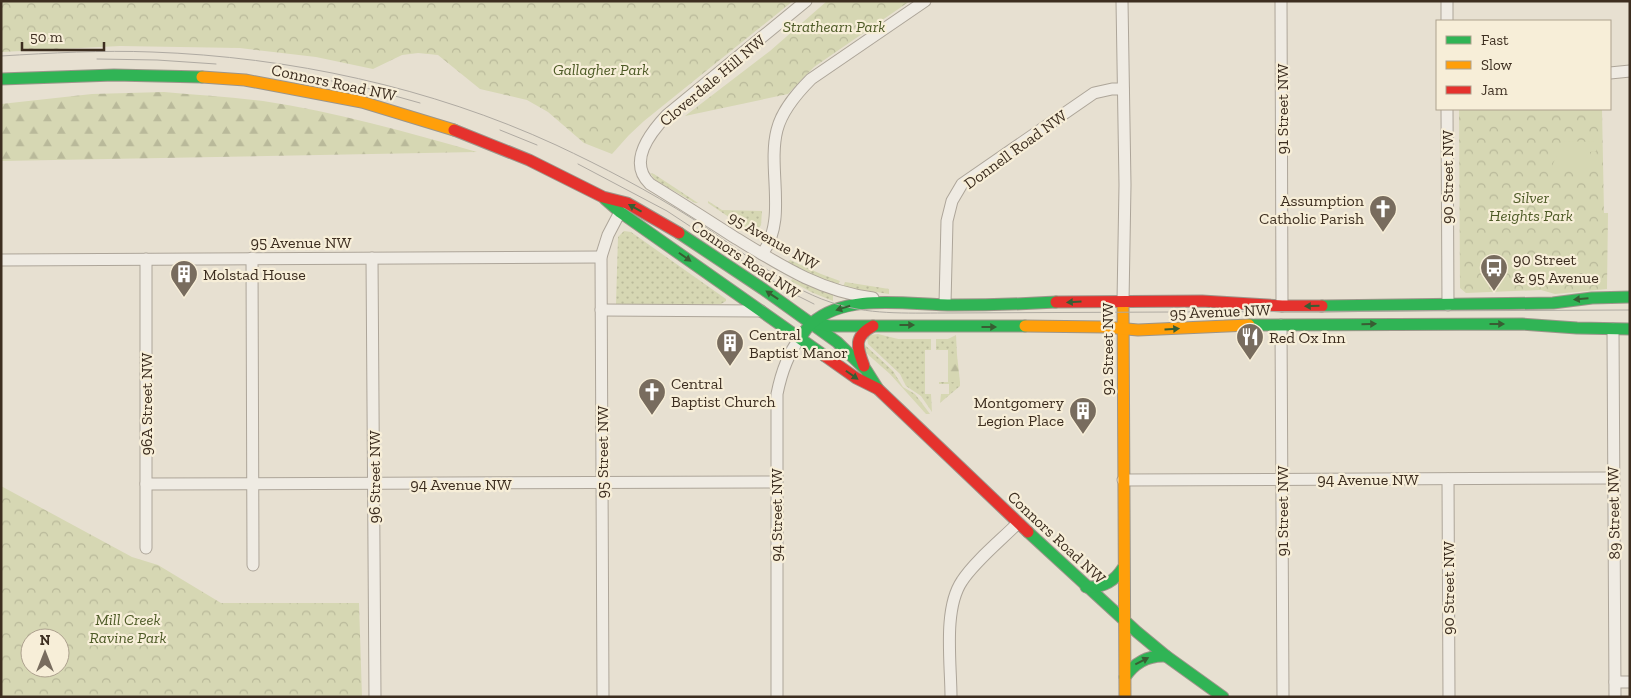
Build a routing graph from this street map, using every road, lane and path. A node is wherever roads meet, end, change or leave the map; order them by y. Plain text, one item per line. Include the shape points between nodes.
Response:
1 (806, 1) edge
2 (925, 1) edge
3 (1122, 1) edge
4 (1281, 1) edge
5 (1447, 1) edge
6 (1447, 20) edge
7 (1630, 71) edge
8 (1611, 73) edge
9 (42, 78) junction
10 (1, 79) edge
11 (1, 86) edge
12 (1123, 89) junction
13 (1447, 110) edge
14 (641, 172) joint
15 (603, 197) junction
16 (620, 212) junction
17 (762, 254) junction
18 (600, 256) junction
19 (252, 258) junction
20 (372, 258) junction
21 (146, 259) junction
22 (1, 260) edge
23 (1630, 297) edge
24 (1123, 302) junction
25 (905, 303) junction
26 (945, 304) junction
27 (1448, 305) junction
28 (1282, 306) junction
29 (601, 310) junction
30 (761, 311) junction
31 (812, 323) junction
32 (1281, 325) junction
33 (873, 326) junction
34 (1123, 329) junction
35 (1612, 329) junction
36 (1630, 329) edge
37 (800, 338) junction
38 (866, 370) junction
39 (878, 390) junction
40 (1613, 478) junction
41 (1448, 479) junction
42 (1123, 480) junction
43 (1282, 480) junction
44 (776, 482) junction
45 (602, 483) junction
46 (146, 484) junction
47 (253, 484) junction
48 (374, 484) junction
49 (1018, 523) junction
50 (146, 548) dead end
51 (253, 566) dead end
52 (1123, 568) junction
53 (1086, 587) junction
54 (1124, 620) junction
55 (1166, 656) junction
56 (1125, 677) junction
57 (1615, 682) junction
58 (1630, 682) edge
59 (375, 697) edge
60 (603, 697) edge
61 (777, 697) edge
62 (951, 697) edge
63 (1125, 697) edge
64 (1223, 697) edge
65 (1283, 697) edge
66 (1449, 697) edge
67 (1615, 697) edge

1 - 14 street, Cloverdale Hill NW via 663,119 644,146
2 - 17 street via 810,79 786,110 777,130 772,234
3 - 12 street, 92 Street NW
4 - 28 street, 91 Street NW
5 - 6 street
7 - 8 street
9 - 10 street, Connors Road NW
9 - 11 street, Connors Road NW
9 - 15 street, Connors Road NW via 114,74 209,77 346,98 487,142
12 - 24 street, 92 Street NW
12 - 26 street, Donnell Road NW via 1094,93 962,184 952,201 948,221
13 - 27 street, 90 Street NW
14 - 17 street, 95 Avenue NW via 650,184
15 - 16 street, Connors Road NW
31 -> 15 street, Connors Road NW via 666,225 627,203
16 - 18 street, 95 Street NW
16 -> 30 street, Connors Road NW
17 - 25 street, 95 Avenue NW via 825,287 855,296
18 - 20 street, 95 Avenue NW
18 - 29 street, 95 Street NW
19 - 20 street, 95 Avenue NW
19 - 21 street, 95 Avenue NW
19 - 47 street
20 - 48 street, 96 Street NW
21 - 22 street, 95 Avenue NW
21 - 46 street, 96A Street NW
23 -> 27 street, 95 Avenue NW via 1553,303
24 -> 26 street, 95 Avenue NW
24 - 28 street, 95 Avenue NW via 1202,301
24 - 34 street, 92 Street NW
25 - 26 street, 95 Avenue NW
25 -> 31 street, 95 Avenue NW via 852,305 830,312
27 -> 28 street, 95 Avenue NW
29 - 30 street
29 - 45 street, 95 Street NW
30 - 37 street, Connors Road NW
31 - 33 street, 95 Avenue NW
31 - 37 street, 95 Avenue NW
31 - 38 street, Connors Road NW via 838,342
34 -> 32 street, 95 Avenue NW
32 -> 35 street, 95 Avenue NW via 1522,324
32 - 43 street, 91 Street NW
33 -> 34 street, 95 Avenue NW
33 - 38 street via 857,339
34 - 42 street, 92 Street NW
35 - 36 street, 95 Avenue NW
35 - 40 street, 89 Street NW
37 -> 39 street, Connors Road NW
37 - 44 street, 94 Street NW via 787,358 777,394
38 - 39 street, Connors Road NW
39 - 49 street, Connors Road NW
40 - 41 street, 94 Avenue NW
40 - 57 street, 89 Street NW
41 - 43 street, 94 Avenue NW
41 - 66 street, 90 Street NW
42 - 43 street, 94 Avenue NW
42 - 52 street, 92 Street NW
43 - 65 street, 91 Street NW
44 - 45 street, 94 Avenue NW
44 - 61 street, 94 Street NW
45 - 48 street, 94 Avenue NW
45 - 60 street, 95 Street NW
46 - 47 street, 94 Avenue NW
46 - 50 street, 96A Street NW
47 - 48 street, 94 Avenue NW
47 - 51 street
48 - 59 street, 96 Street NW
49 - 53 street, Connors Road NW
49 - 62 street via 968,573 954,596 950,614
52 - 53 street via 1116,579 1105,586
52 - 54 street, 92 Street NW
53 - 54 street, Connors Road NW
54 - 55 street, Connors Road NW
54 - 56 street, 92 Street NW
56 -> 55 street via 1140,661 1152,656
55 - 64 street, Connors Road NW
56 - 63 street, 92 Street NW
57 - 58 street
57 - 67 street, 89 Street NW

